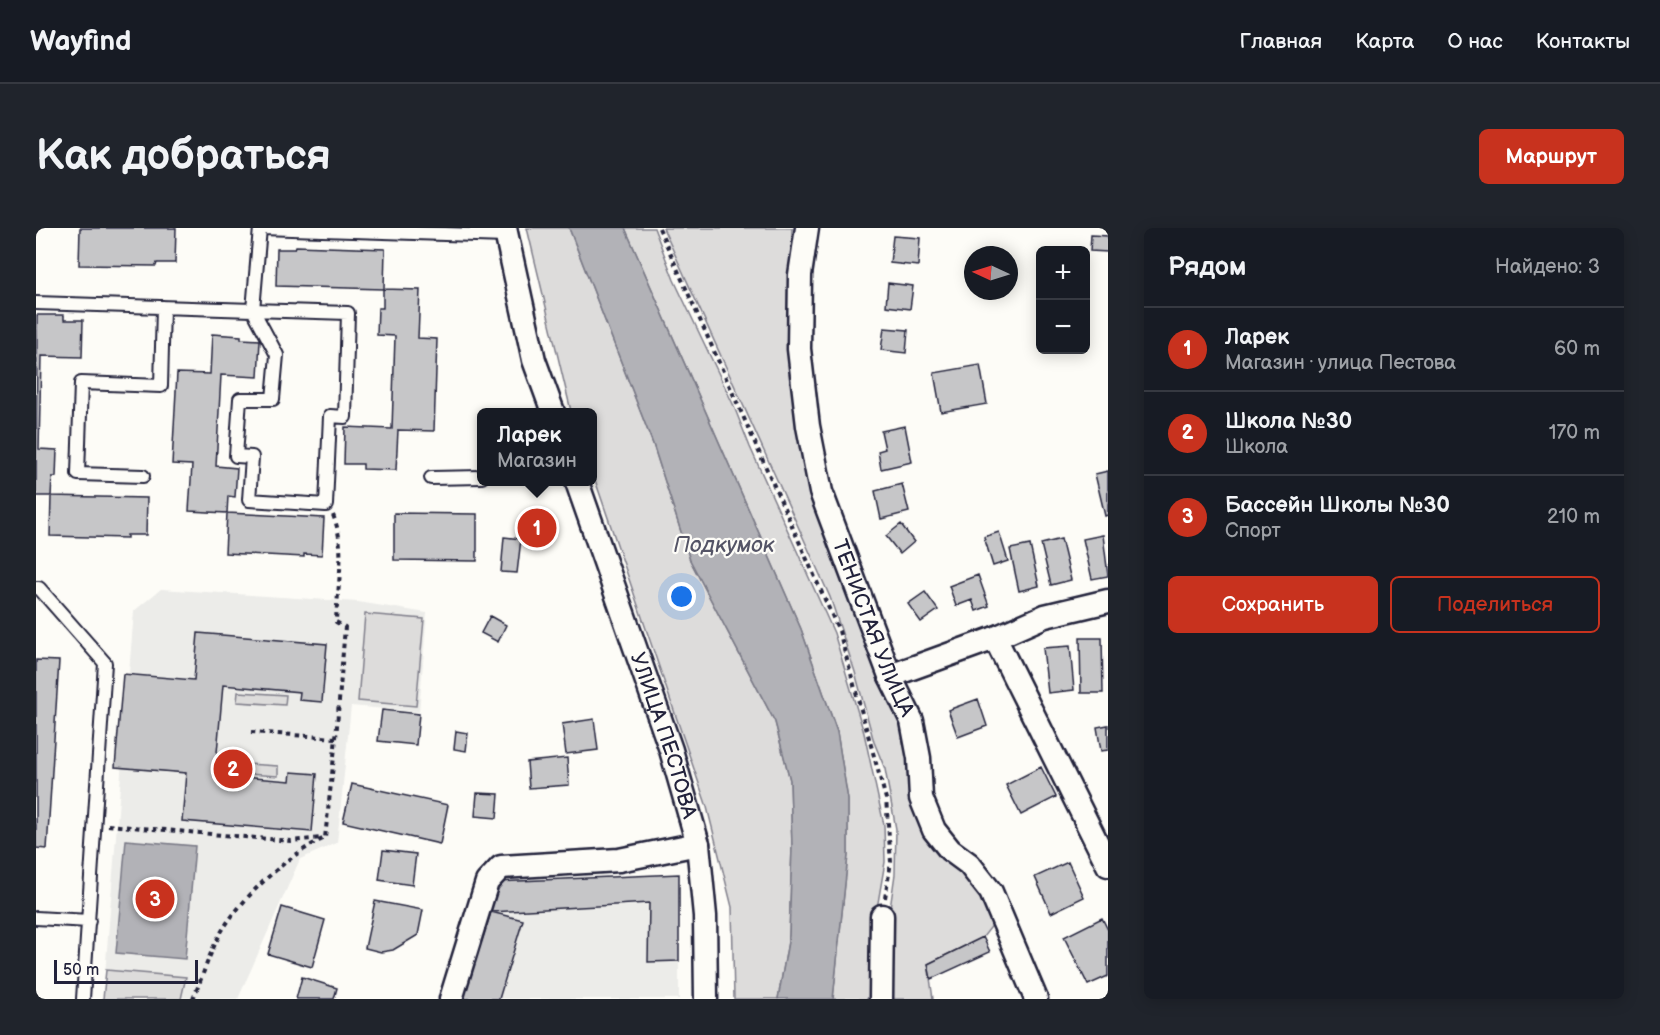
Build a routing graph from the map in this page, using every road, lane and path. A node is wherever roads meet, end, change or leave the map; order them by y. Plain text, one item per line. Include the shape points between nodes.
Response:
1 (260, 228) edge
2 (659, 228) edge
3 (807, 228) edge
4 (319, 229) edge
5 (506, 232) edge
6 (36, 303) edge
7 (163, 307) junction
8 (254, 310) junction
9 (552, 408) edge
10 (143, 476) dead end
11 (477, 477) edge
12 (431, 478) dead end
13 (578, 486) edge
14 (326, 505) junction
15 (36, 588) edge
16 (1108, 601) edge
17 (995, 638) junction
18 (890, 676) junction
19 (251, 732) dead end
20 (336, 738) junction
21 (93, 824) junction
22 (325, 838) junction
23 (698, 844) junction
24 (1108, 865) edge
25 (882, 916) joint
26 (36, 918) edge
27 (89, 921) junction
28 (83, 999) edge
29 (193, 999) edge
30 (451, 999) edge
31 (706, 999) edge
32 (881, 999) edge
33 (1036, 999) edge

1 - 4 lane
1 - 8 lane
2 - 25 path via 839,632 886,799 891,862
3 - 18 street, ТЕНИСТАЯ УЛИЦА via 800,274 799,350 808,426 821,492
4 - 5 lane
5 - 9 street via 534,360
6 - 7 lane
7 - 8 lane
7 - 10 lane via 161,386 81,384 78,474
8 - 14 lane via 348,313 345,417 330,416
8 - 14 lane via 277,355 273,399 240,399 236,456 252,457 249,500
11 - 12 lane
13 - 23 street, УЛИЦА ПЕСТОВА via 671,750
14 - 20 path via 339,529 341,567 336,622 345,627
15 - 21 lane via 105,663
16 - 17 street via 1045,616
17 - 18 street
17 - 24 street
18 - 33 street, ТЕНИСТАЯ УЛИЦА via 912,721 921,798 934,830 991,892
19 - 20 path
20 - 22 path
21 - 22 path via 291,841
21 - 27 lane
22 - 29 path via 305,847 247,899 224,928
23 - 30 street via 619,860 501,867 487,882
23 - 31 street, УЛИЦА ПЕСТОВА via 705,916
25 - 32 street
26 - 27 lane
27 - 28 lane

